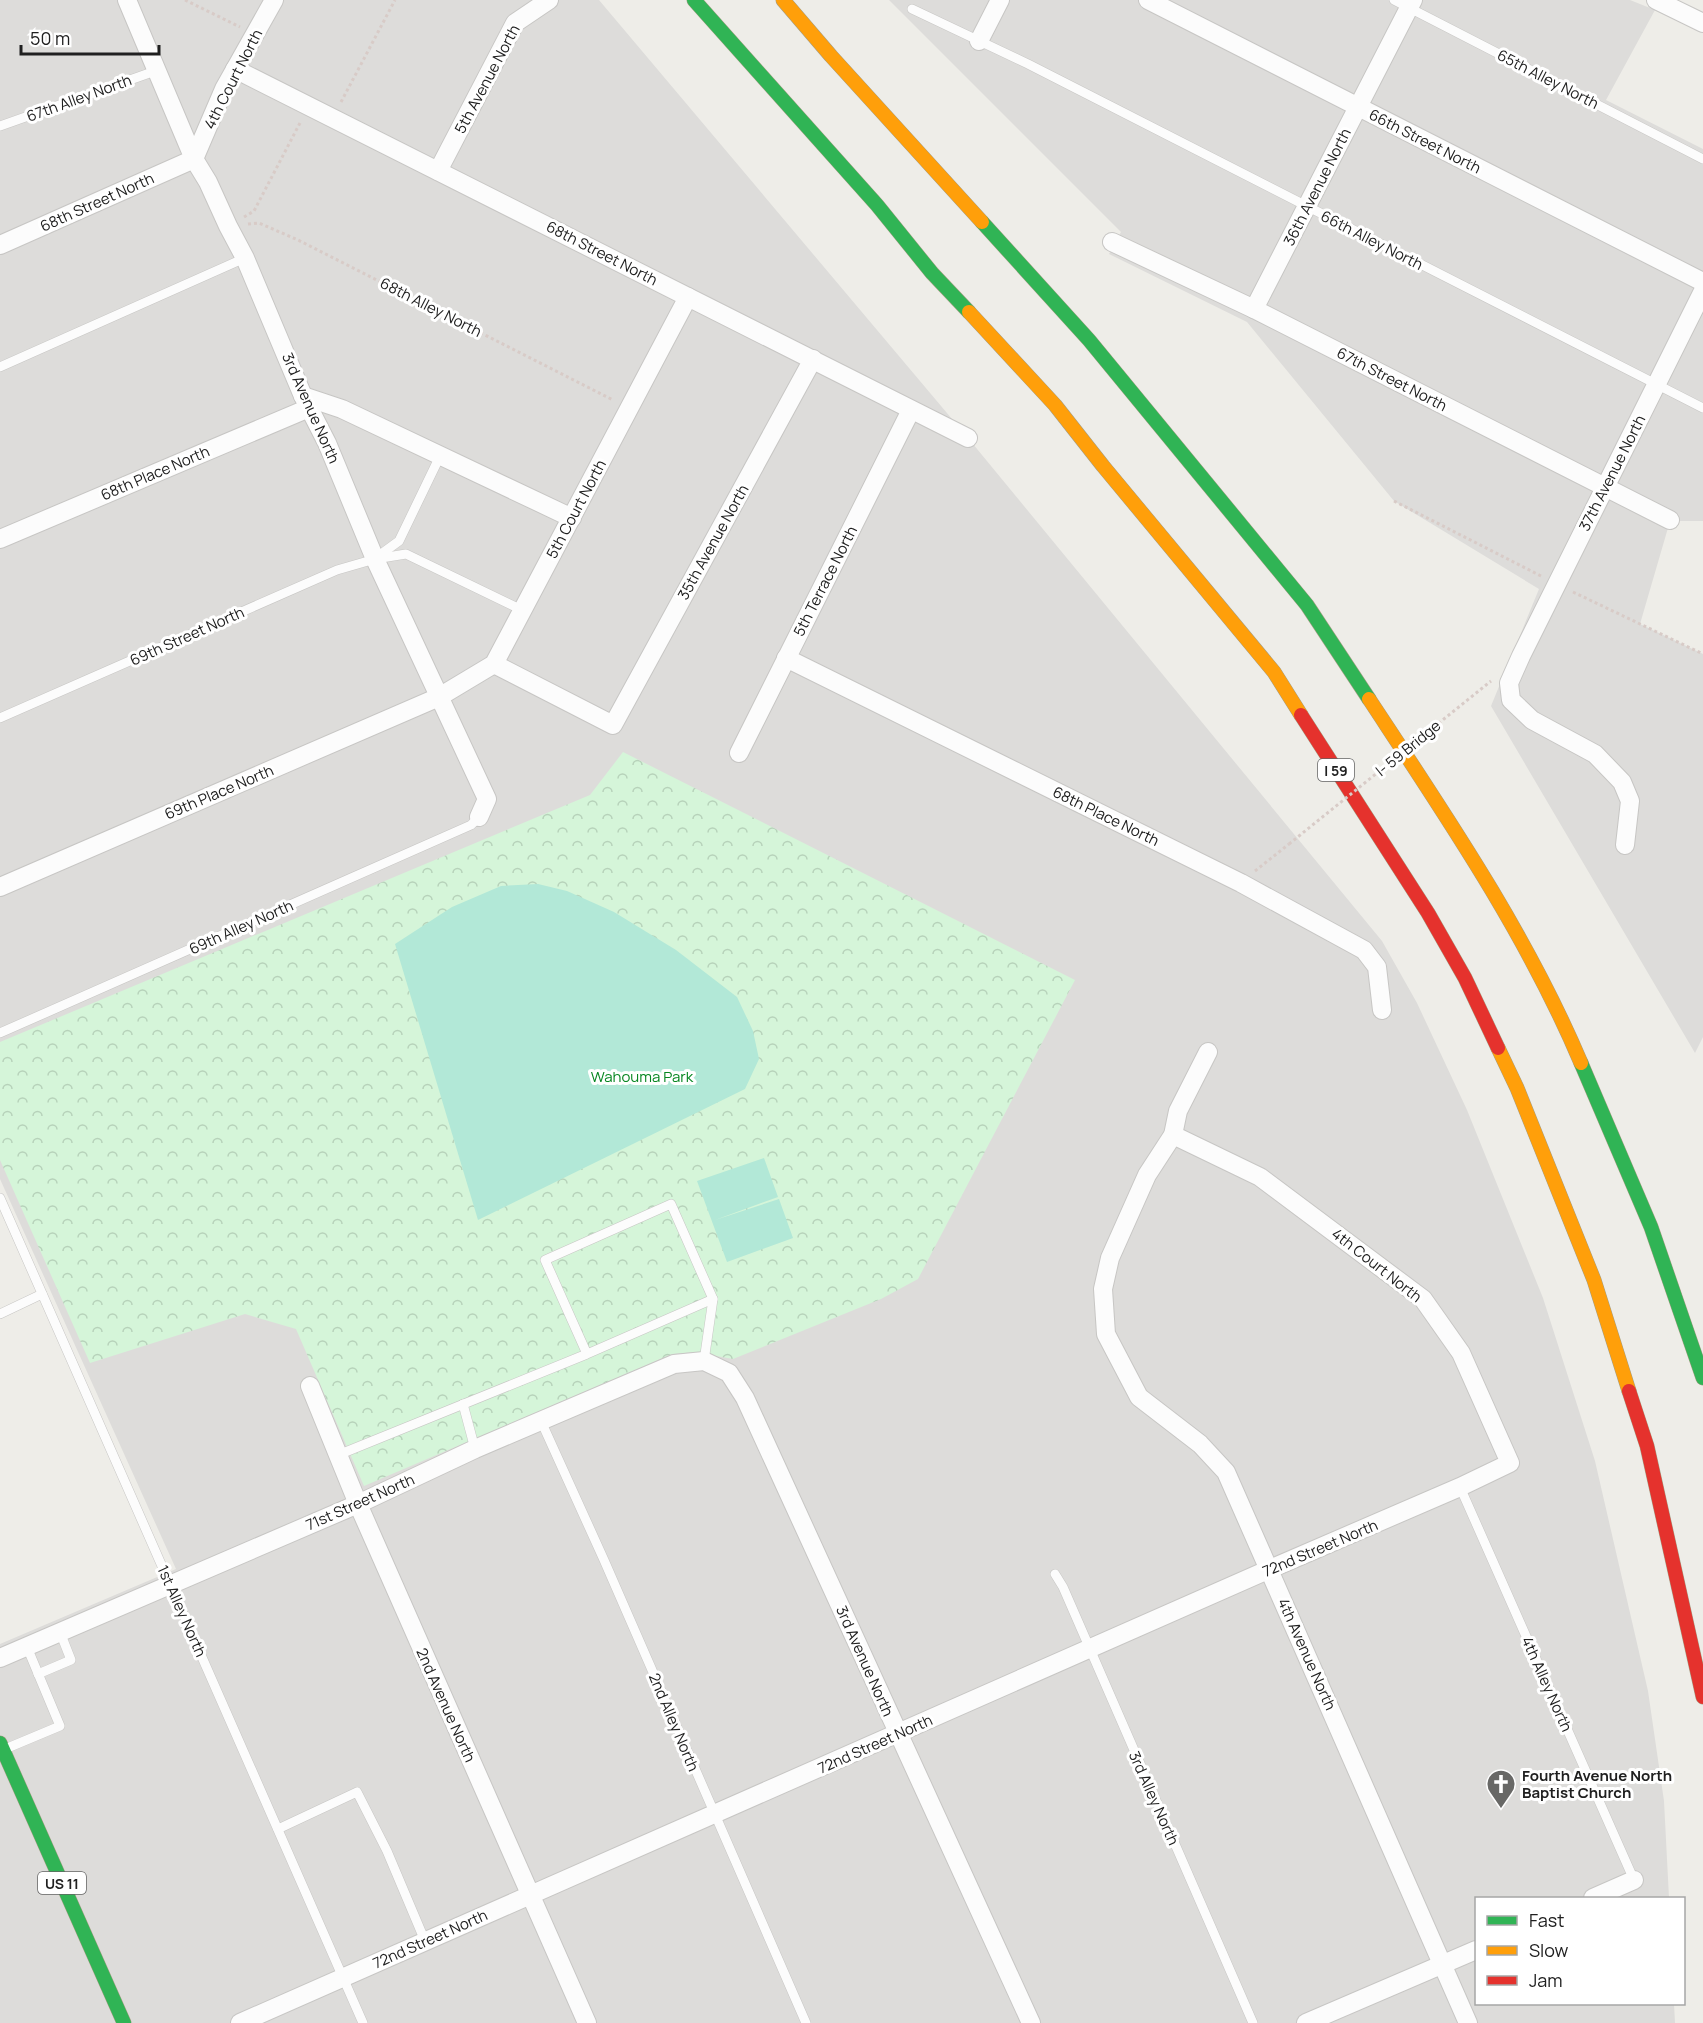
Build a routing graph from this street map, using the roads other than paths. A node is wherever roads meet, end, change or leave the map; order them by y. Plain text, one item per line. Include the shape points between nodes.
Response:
1 (128, 0) edge
2 (274, 0) edge
3 (549, 0) edge
4 (694, 0) edge
5 (783, 0) edge
6 (1000, 0) edge
7 (1148, 0) edge
8 (1656, 0) edge
9 (1406, 3) edge
10 (912, 9) dead end
11 (1703, 24) edge
12 (979, 41) junction
13 (235, 69) junction
14 (158, 70) junction
15 (1358, 107) junction
16 (0, 126) edge
17 (194, 159) junction
18 (1703, 159) edge
19 (438, 171) junction
20 (1307, 207) junction
21 (1112, 242) dead end
22 (0, 245) edge
23 (245, 258) junction
24 (1703, 282) edge
25 (1703, 291) edge
26 (688, 297) junction
27 (1254, 309) junction
28 (813, 358) junction
29 (0, 367) edge
30 (1656, 385) junction
31 (306, 402) junction
32 (1703, 408) edge
33 (911, 410) junction
34 (968, 438) dead end
35 (441, 454) junction
36 (1605, 487) junction
37 (572, 518) junction
38 (1670, 520) dead end
39 (0, 539) edge
40 (375, 559) junction
41 (522, 610) junction
42 (786, 658) junction
43 (494, 664) junction
44 (439, 697) junction
45 (0, 718) edge
46 (739, 753) dead end
47 (479, 817) joint
48 (1625, 845) dead end
49 (0, 887) edge
50 (1382, 1011) dead end
51 (0, 1033) edge
52 (1208, 1052) dead end
53 (1173, 1135) junction
54 (0, 1198) edge
55 (42, 1294) junction
56 (713, 1299) junction
57 (0, 1314) edge
58 (586, 1354) junction
59 (704, 1361) junction
60 (1703, 1378) edge
61 (310, 1386) dead end
62 (463, 1404) junction
63 (541, 1421) junction
64 (475, 1449) junction
65 (338, 1455) junction
66 (1510, 1463) joint
67 (1460, 1487) junction
68 (358, 1504) junction
69 (1270, 1569) junction
70 (1055, 1574) dead end
71 (170, 1584) junction
72 (60, 1632) junction
73 (27, 1647) junction
74 (1089, 1650) junction
75 (0, 1658) edge
76 (38, 1674) junction
77 (1703, 1697) edge
78 (898, 1734) junction
79 (2, 1746) edge
80 (6, 1773) edge
81 (714, 1815) junction
82 (278, 1829) junction
83 (1634, 1880) joint
84 (530, 1896) junction
85 (1597, 1897) edge
86 (425, 1941) junction
87 (1475, 1950) edge
88 (1443, 1965) junction
89 (343, 1977) junction
90 (124, 2023) edge
91 (240, 2023) edge
92 (363, 2023) edge
93 (587, 2023) edge
94 (806, 2023) edge
95 (1031, 2023) edge
96 (1253, 2023) edge
97 (1306, 2023) edge
98 (1468, 2023) edge

1 - 14 street, 3rd Avenue North
2 - 13 street, 4th Court North
3 - 19 street, 5th Avenue North via 514,23
4 - 77 main road, I 59 via 878,206 932,273 1055,405 1274,672 1428,913 1465,978 1517,1088 1594,1280 1647,1446
5 - 60 main road via 1089,340 1307,605 1479,867 1570,1036 1651,1227
6 - 12 street
7 - 15 street, 66th Street North
8 - 11 street
9 - 15 street, 36th Avenue North
9 - 18 lane, 65th Alley North
10 - 12 lane, 66th Alley North
12 - 20 lane, 66th Alley North
13 - 17 street, 4th Court North
13 - 19 street, 68th Street North
14 - 16 lane, 67th Alley North
14 - 17 street, 3rd Avenue North
15 - 20 street, 36th Avenue North
15 - 24 street, 66th Street North
17 - 22 street, 68th Street North
17 - 23 street, 3rd Avenue North
19 - 26 street, 68th Street North
20 - 27 street, 36th Avenue North
20 - 30 lane, 66th Alley North
21 - 27 street, 67th Street North
23 - 29 lane
23 - 31 street, 3rd Avenue North
25 - 30 street, 37th Avenue North
26 - 28 street, 68th Street North
26 - 37 street, 5th Court North
27 - 36 street, 67th Street North
28 - 33 street, 68th Street North
28 - 43 street, 35th Avenue North via 613,725
30 - 32 lane, 66th Alley North
30 - 36 street, 37th Avenue North
31 - 35 street via 342,409
31 - 39 street, 68th Place North
31 - 40 street, 3rd Avenue North
33 - 34 street, 68th Street North
33 - 42 street, 5th Terrace North
35 - 37 street
35 - 40 lane via 399,541
36 - 38 street, 67th Street North
36 - 48 street, 37th Avenue North via 1509,683 1511,700 1532,720 1595,754 1622,782 1630,801
37 - 41 street, 5th Court North
40 - 41 lane via 406,554
40 - 44 street, 3rd Avenue North
40 - 45 lane, 69th Street North via 337,570
41 - 43 street, 5th Court North
42 - 46 street, 5th Terrace North
42 - 50 street, 68th Place North via 1241,883 1364,951 1377,968
43 - 44 street
44 - 47 street, 3rd Avenue North via 487,799
44 - 49 street, 69th Place North
47 - 51 lane, 69th Alley North via 471,825
52 - 53 street, 4th Avenue North via 1178,1111
53 - 66 street, 4th Court North via 1260,1177 1423,1299 1461,1353
53 - 69 street, 4th Avenue North via 1147,1175 1110,1258 1103,1289 1106,1334 1139,1396 1200,1444 1226,1472
54 - 55 lane, 1st Alley North
55 - 57 lane
55 - 71 lane, 1st Alley North
56 - 58 lane
56 - 58 lane via 671,1204 545,1260
56 - 59 lane
58 - 62 lane
59 - 63 street, 71st Street North via 674,1364
59 - 78 street, 3rd Avenue North via 729,1373 745,1398
61 - 65 street, 2nd Avenue North
62 - 64 lane
62 - 65 lane
63 - 64 street, 71st Street North
63 - 81 lane, 2nd Alley North
64 - 68 street, 71st Street North
65 - 68 street, 2nd Avenue North
66 - 67 street, 72nd Street North
67 - 69 street, 72nd Street North
67 - 83 lane, 4th Alley North
68 - 71 street, 71st Street North
68 - 84 street, 2nd Avenue North
69 - 74 street, 72nd Street North
69 - 88 street, 4th Avenue North
70 - 74 lane, 3rd Alley North
71 - 72 street, 71st Street North
71 - 82 lane, 1st Alley North
72 - 73 street, 71st Street North
72 - 76 lane via 71,1660
73 - 75 street, 71st Street North
73 - 76 lane
74 - 78 street, 72nd Street North
74 - 96 lane, 3rd Alley North
76 - 79 lane via 60,1726
78 - 81 street, 72nd Street North
78 - 95 street, 3rd Avenue North
79 - 80 main road, US 11
80 - 90 main road, US 11
81 - 84 street, 72nd Street North
81 - 94 lane, 2nd Alley North
82 - 86 lane via 357,1792
82 - 89 lane, 1st Alley North
83 - 85 street
84 - 86 street, 72nd Street North
84 - 93 street, 2nd Avenue North
86 - 89 street, 72nd Street North
87 - 88 street
88 - 97 street
88 - 98 street, 4th Avenue North
89 - 91 street, 72nd Street North
89 - 92 lane, 1st Alley North

